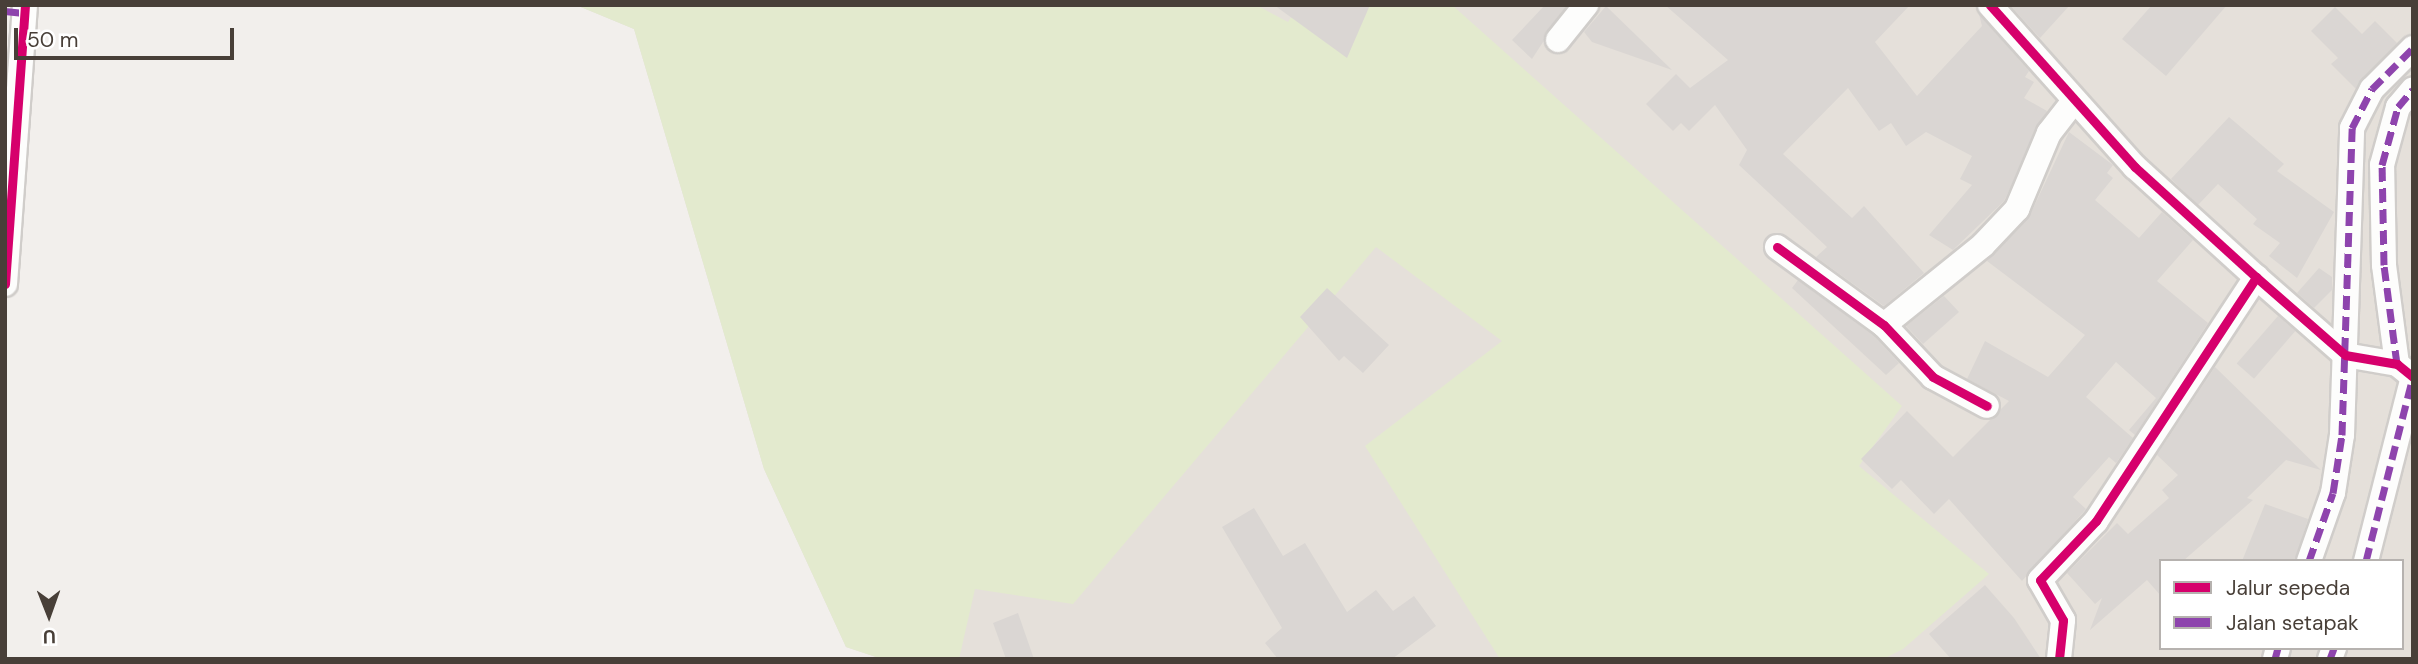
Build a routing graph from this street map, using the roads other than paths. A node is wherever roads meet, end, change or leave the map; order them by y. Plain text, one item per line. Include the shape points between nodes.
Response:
1 (25, 5) edge
2 (1586, 5) edge
3 (1990, 5) edge
4 (1558, 40) dead end
5 (2413, 48) edge
6 (2413, 89) edge
7 (2074, 101) junction
8 (1777, 247) dead end
9 (2256, 277) junction
10 (5, 284) edge
11 (1884, 325) junction
12 (2352, 356) junction
13 (2402, 370) edge
14 (1987, 406) dead end
15 (2310, 559) edge
16 (2366, 559) edge
17 (2059, 659) edge

1 - 10 street
2 - 4 street
3 - 7 street
5 - 12 street via 2372,89 2352,128
6 - 13 street via 2398,107 2382,166 2384,265
7 - 9 street via 2135,167
7 - 11 street via 2049,133 2017,209 1983,245
8 - 11 street
9 - 12 street
9 - 17 street via 2096,520 2040,580 2063,620
11 - 14 street via 1933,377
12 - 13 street
12 - 15 street via 2333,494
13 - 16 street

